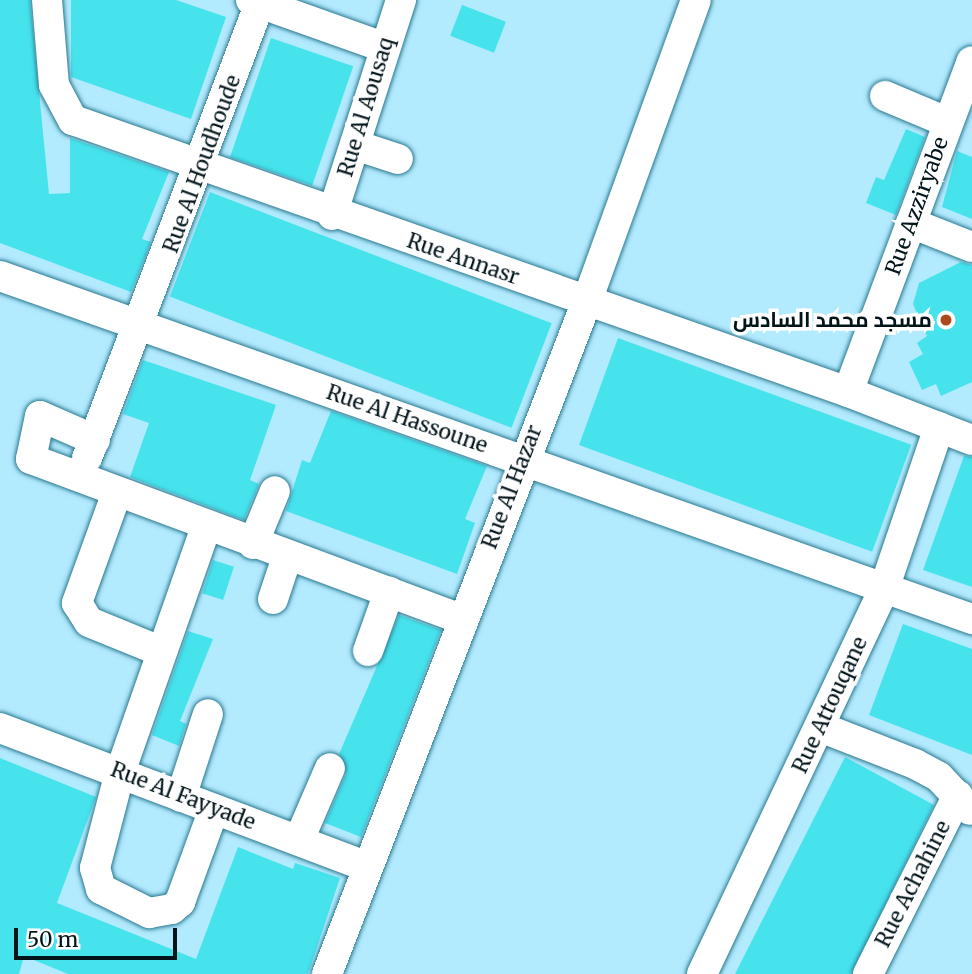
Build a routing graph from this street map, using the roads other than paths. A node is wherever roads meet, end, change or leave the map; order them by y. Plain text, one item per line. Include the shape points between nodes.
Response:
1 (47, 0) edge
2 (401, 0) edge
3 (695, 0) edge
4 (256, 2) edge
5 (383, 47) junction
6 (972, 61) edge
7 (884, 96) dead end
8 (947, 122) junction
9 (355, 145) junction
10 (398, 159) dead end
11 (202, 169) junction
12 (332, 215) junction
13 (911, 223) junction
14 (972, 247) edge
15 (0, 276) edge
16 (587, 301) junction
17 (142, 325) junction
18 (848, 392) junction
19 (939, 427) junction
20 (95, 440) junction
21 (972, 440) edge
22 (521, 460) junction
23 (79, 479) junction
24 (275, 491) dead end
25 (116, 495) junction
26 (206, 527) junction
27 (253, 544) junction
28 (287, 556) junction
29 (884, 589) junction
30 (389, 592) junction
31 (273, 599) dead end
32 (461, 619) junction
33 (972, 619) edge
34 (160, 651) junction
35 (368, 651) dead end
36 (208, 714) dead end
37 (821, 727) junction
38 (0, 728) edge
39 (330, 768) dead end
40 (120, 772) junction
41 (181, 797) junction
42 (965, 804) edge
43 (214, 809) junction
44 (299, 840) junction
45 (365, 866) junction
46 (327, 974) edge
47 (702, 974) edge
48 (868, 974) edge

1 - 11 street, Rue Annasr via 54,85 63,110 90,128
2 - 5 street, Rue Al Aousaq
3 - 16 street, Rue Al Hazar
4 - 5 street
4 - 11 street, Rue Al Houdhoude
5 - 9 street, Rue Al Aousaq
6 - 8 street, Rue Azziryabe
7 - 8 street
8 - 13 street, Rue Azziryabe
9 - 10 street
9 - 12 street, Rue Al Aousaq
11 - 12 street, Rue Annasr
11 - 17 street, Rue Al Houdhoude
12 - 16 street, Rue Annasr
13 - 14 street
13 - 18 street, Rue Azziryabe
15 - 17 street, Rue Al Hassoune
16 - 18 street, Rue Annasr
16 - 22 street, Rue Al Hazar
17 - 20 street, Rue Al Houdhoude
17 - 22 street, Rue Al Hassoune
18 - 19 street, Rue Annasr
19 - 21 street, Rue Annasr
19 - 29 street, Rue Attouqane
20 - 23 street, Rue Al Houdhoude
20 - 23 street via 40,416 31,459
22 - 29 street, Rue Al Hassoune
22 - 32 street, Rue Al Hazar
23 - 25 street
24 - 27 street
25 - 26 street
25 - 34 street via 77,603 89,622
26 - 27 street
26 - 34 street
27 - 28 street
28 - 30 street
28 - 31 street
29 - 33 street, Rue Al Hassoune
29 - 37 street, Rue Attouqane
30 - 32 street
30 - 35 street
32 - 45 street, Rue Al Hazar
34 - 40 street
36 - 41 street
37 - 42 street, Rue Achahine via 915,764
37 - 47 street, Rue Attouqane
38 - 40 street, Rue Al Fayyade
39 - 44 street
40 - 41 street, Rue Al Fayyade
40 - 43 street via 94,868 101,889 135,908 159,914 180,902
41 - 43 street, Rue Al Fayyade
42 - 48 street, Rue Achahine
43 - 44 street, Rue Al Fayyade
44 - 45 street, Rue Al Fayyade
45 - 46 street, Rue Al Hazar

